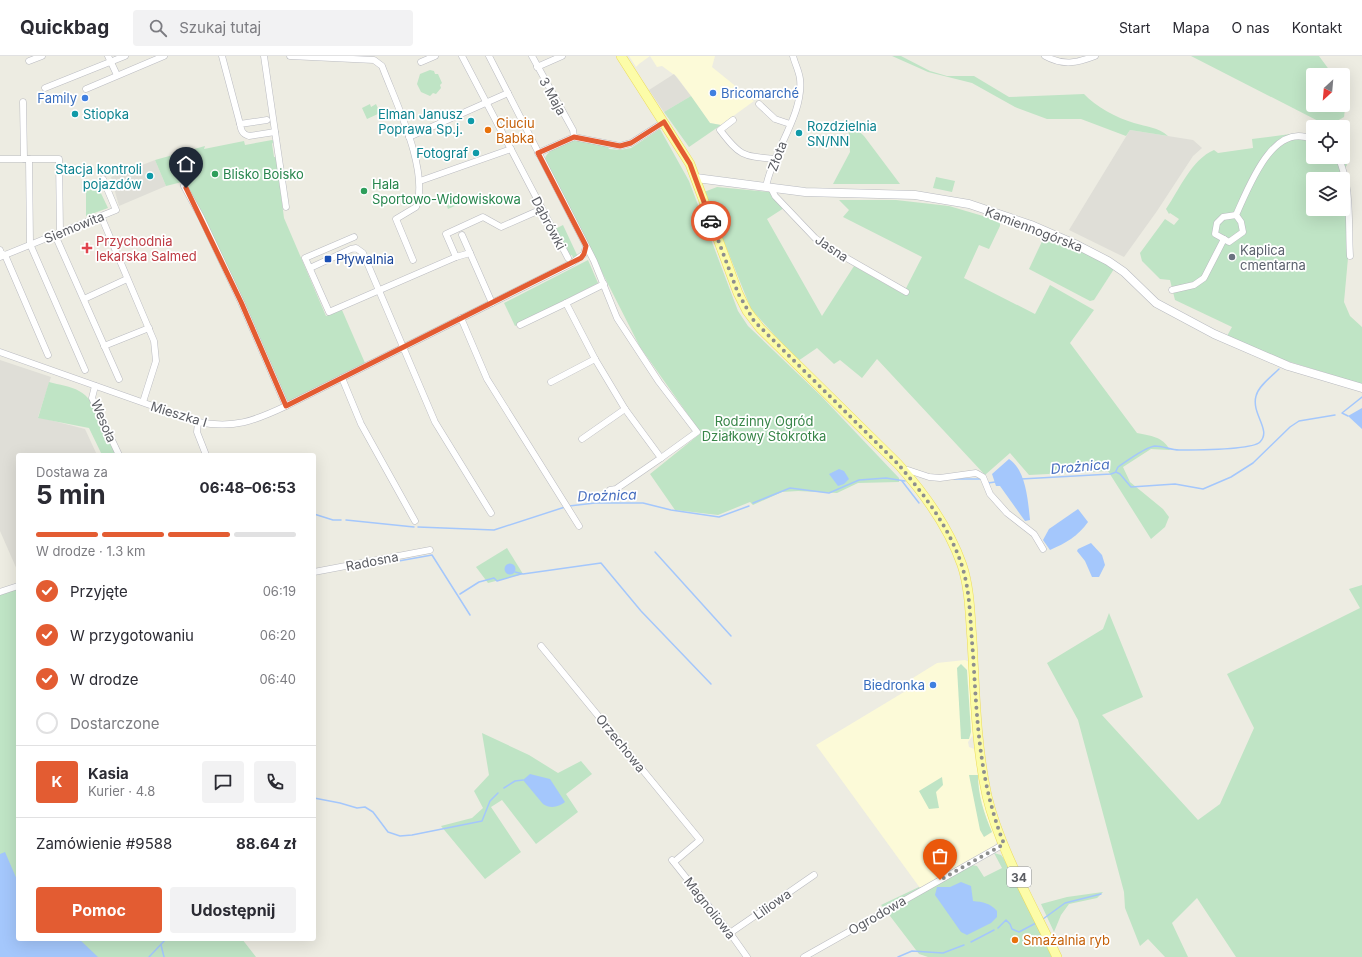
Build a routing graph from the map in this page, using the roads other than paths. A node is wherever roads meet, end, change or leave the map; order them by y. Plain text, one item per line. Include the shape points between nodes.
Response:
1 (42, 56) edge
2 (125, 56) edge
3 (164, 56) edge
4 (222, 56) edge
5 (264, 56) edge
6 (290, 56) edge
7 (435, 56) edge
8 (462, 56) edge
9 (489, 56) edge
10 (532, 56) edge
11 (562, 56) edge
12 (621, 56) edge
13 (793, 56) edge
14 (1045, 56) edge
15 (1095, 56) edge
16 (344, 58) edge
17 (110, 59) edge
18 (29, 62) dead end
19 (421, 62) dead end
20 (537, 67) junction
21 (116, 75) junction
22 (45, 88) dead end
23 (86, 89) dead end
24 (508, 93) junction
25 (22, 102) dead end
26 (487, 102) junction
27 (759, 104) dead end
28 (267, 120) dead end
29 (733, 120) dead end
30 (664, 122) junction
31 (240, 124) junction
32 (790, 124) junction
33 (275, 132) junction
34 (574, 137) junction
35 (409, 138) junction
36 (1306, 138) edge
37 (511, 149) junction
38 (538, 153) junction
39 (775, 158) junction
40 (26, 159) junction
41 (0, 160) edge
42 (0, 164) edge
43 (1341, 164) edge
44 (696, 178) junction
45 (102, 179) dead end
46 (715, 180) junction
47 (420, 181) junction
48 (184, 186) dead end
49 (769, 187) junction
50 (701, 194) junction
51 (286, 207) dead end
52 (542, 209) junction
53 (101, 216) junction
54 (1236, 216) junction
55 (58, 234) junction
56 (462, 235) dead end
57 (354, 237) dead end
58 (1224, 239) junction
59 (30, 244) junction
60 (586, 246) junction
61 (0, 250) edge
62 (470, 253) junction
63 (2, 256) edge
64 (1350, 256) dead end
65 (456, 257) junction
66 (568, 258) dead end
67 (413, 260) dead end
68 (310, 268) junction
69 (128, 279) junction
70 (604, 284) junction
71 (1172, 290) dead end
72 (379, 291) junction
73 (906, 292) dead end
74 (84, 299) junction
75 (492, 303) junction
76 (566, 303) junction
77 (461, 318) junction
78 (520, 325) dead end
79 (149, 328) junction
80 (104, 346) junction
81 (403, 347) junction
82 (0, 352) edge
83 (48, 355) dead end
84 (595, 359) junction
85 (85, 370) dead end
86 (342, 378) junction
87 (119, 379) dead end
88 (551, 382) dead end
89 (95, 386) junction
90 (1362, 388) edge
91 (143, 402) junction
92 (286, 406) junction
93 (625, 409) junction
94 (198, 422) junction
95 (582, 439) dead end
96 (118, 453) edge
97 (205, 453) edge
98 (661, 458) junction
99 (904, 471) junction
100 (610, 490) dead end
101 (491, 513) dead end
102 (416, 521) dead end
103 (579, 526) dead end
104 (1043, 549) dead end
105 (430, 550) dead end
106 (316, 572) edge
107 (16, 587) edge
108 (0, 592) edge
109 (541, 646) dead end
110 (1004, 844) junction
111 (993, 850) junction
112 (673, 861) joint
113 (814, 875) dead end
114 (1022, 883) junction
115 (730, 933) junction
116 (747, 957) edge
117 (804, 957) edge
118 (1056, 957) edge

1 - 18 street
2 - 17 street
3 - 21 street
4 - 31 street
5 - 33 street
6 - 16 street
7 - 19 street
8 - 26 street, Dąbrówki
9 - 24 street
10 - 20 street, 3 Maja
11 - 20 street
12 - 30 main road, 34
13 - 32 street, Złota via 799,72 800,90
14 - 15 street via 1068,64
16 - 35 street via 374,60 382,66
17 - 21 street
17 - 22 street
20 - 34 street, 3 Maja
21 - 23 street
24 - 26 street
24 - 38 street
25 - 40 street
26 - 35 street
26 - 37 street, Dąbrówki
27 - 32 street via 775,118
28 - 31 street
29 - 39 street via 720,130 734,148 749,156
30 - 34 street via 631,143 620,146
30 - 44 main road, 34 via 689,161
31 - 33 street via 245,135
32 - 39 street, Złota
33 - 51 street
34 - 38 street
35 - 47 street
36 - 54 street via 1298,136 1278,143 1265,157
37 - 47 street
37 - 52 street, Dąbrówki
38 - 60 street
39 - 49 street, Złota
40 - 41 street
40 - 55 street via 59,159
40 - 59 street
41 - 42 street
43 - 64 street via 1346,189
44 - 46 street, Kamiennogórska
44 - 50 main road, 34
45 - 53 street, Siemowita via 116,210
46 - 49 street, Kamiennogórska
46 - 50 street via 705,185
47 - 67 street via 416,206 396,219
48 - 92 street via 235,289
49 - 73 street, Jasna via 775,196 829,248
49 - 90 street, Kamiennogórska via 828,193 915,195 969,204 1031,225 1077,244 1108,261 1124,272 1156,303 1214,334 1288,366
50 - 99 main road, 34 via 738,293 754,321
52 - 65 street via 501,227 483,217 446,234
52 - 66 street, Dąbrówki
53 - 55 street, Siemowita
53 - 69 street
54 - 58 street via 1241,222 1243,232 1229,242
54 - 58 street via 1223,217 1217,223 1215,234
55 - 59 street, Siemowita
55 - 74 street
56 - 62 street
57 - 68 street via 305,258
58 - 71 street via 1204,278 1194,285
59 - 63 street, Siemowita
59 - 85 street
60 - 70 street
60 - 75 street, Mieszka I via 581,258
61 - 63 street
62 - 65 street
62 - 75 street
63 - 83 street
65 - 72 street
68 - 72 street via 356,248 363,253
68 - 72 street via 329,312
69 - 74 street
69 - 79 street
70 - 76 street
70 - 98 street via 617,318 696,432
72 - 81 street
74 - 80 street
75 - 77 street, Mieszka I
76 - 78 street
76 - 84 street
77 - 81 street, Mieszka I
77 - 103 street via 487,379
79 - 80 street
79 - 91 street via 154,341 156,361
80 - 87 street
81 - 86 street, Mieszka I
81 - 101 street via 435,422
82 - 89 street, Mieszka I
84 - 88 street
84 - 93 street
86 - 92 street, Mieszka I
86 - 102 street via 361,424
89 - 91 street, Mieszka I
89 - 96 street, Wesoła via 92,398
91 - 94 street, Mieszka I
92 - 94 street, Mieszka I via 240,424
93 - 95 street
93 - 98 street
94 - 97 street via 197,432
98 - 100 street via 616,490
99 - 104 street via 940,478 976,473 980,475 990,494 1007,513 1034,534
99 - 110 main road, 34 via 933,510 956,549 962,567 969,602 979,742 993,818
105 - 106 street, Radosna
107 - 108 street
109 - 112 street, Orzechowa via 700,840
110 - 111 street, Ogrodowa
110 - 114 main road, 34
111 - 114 street via 1004,855
111 - 117 street, Ogrodowa
112 - 115 street, Magnoliowa
113 - 115 street, Liliowa
114 - 118 main road, 34
115 - 116 street, Magnoliowa

